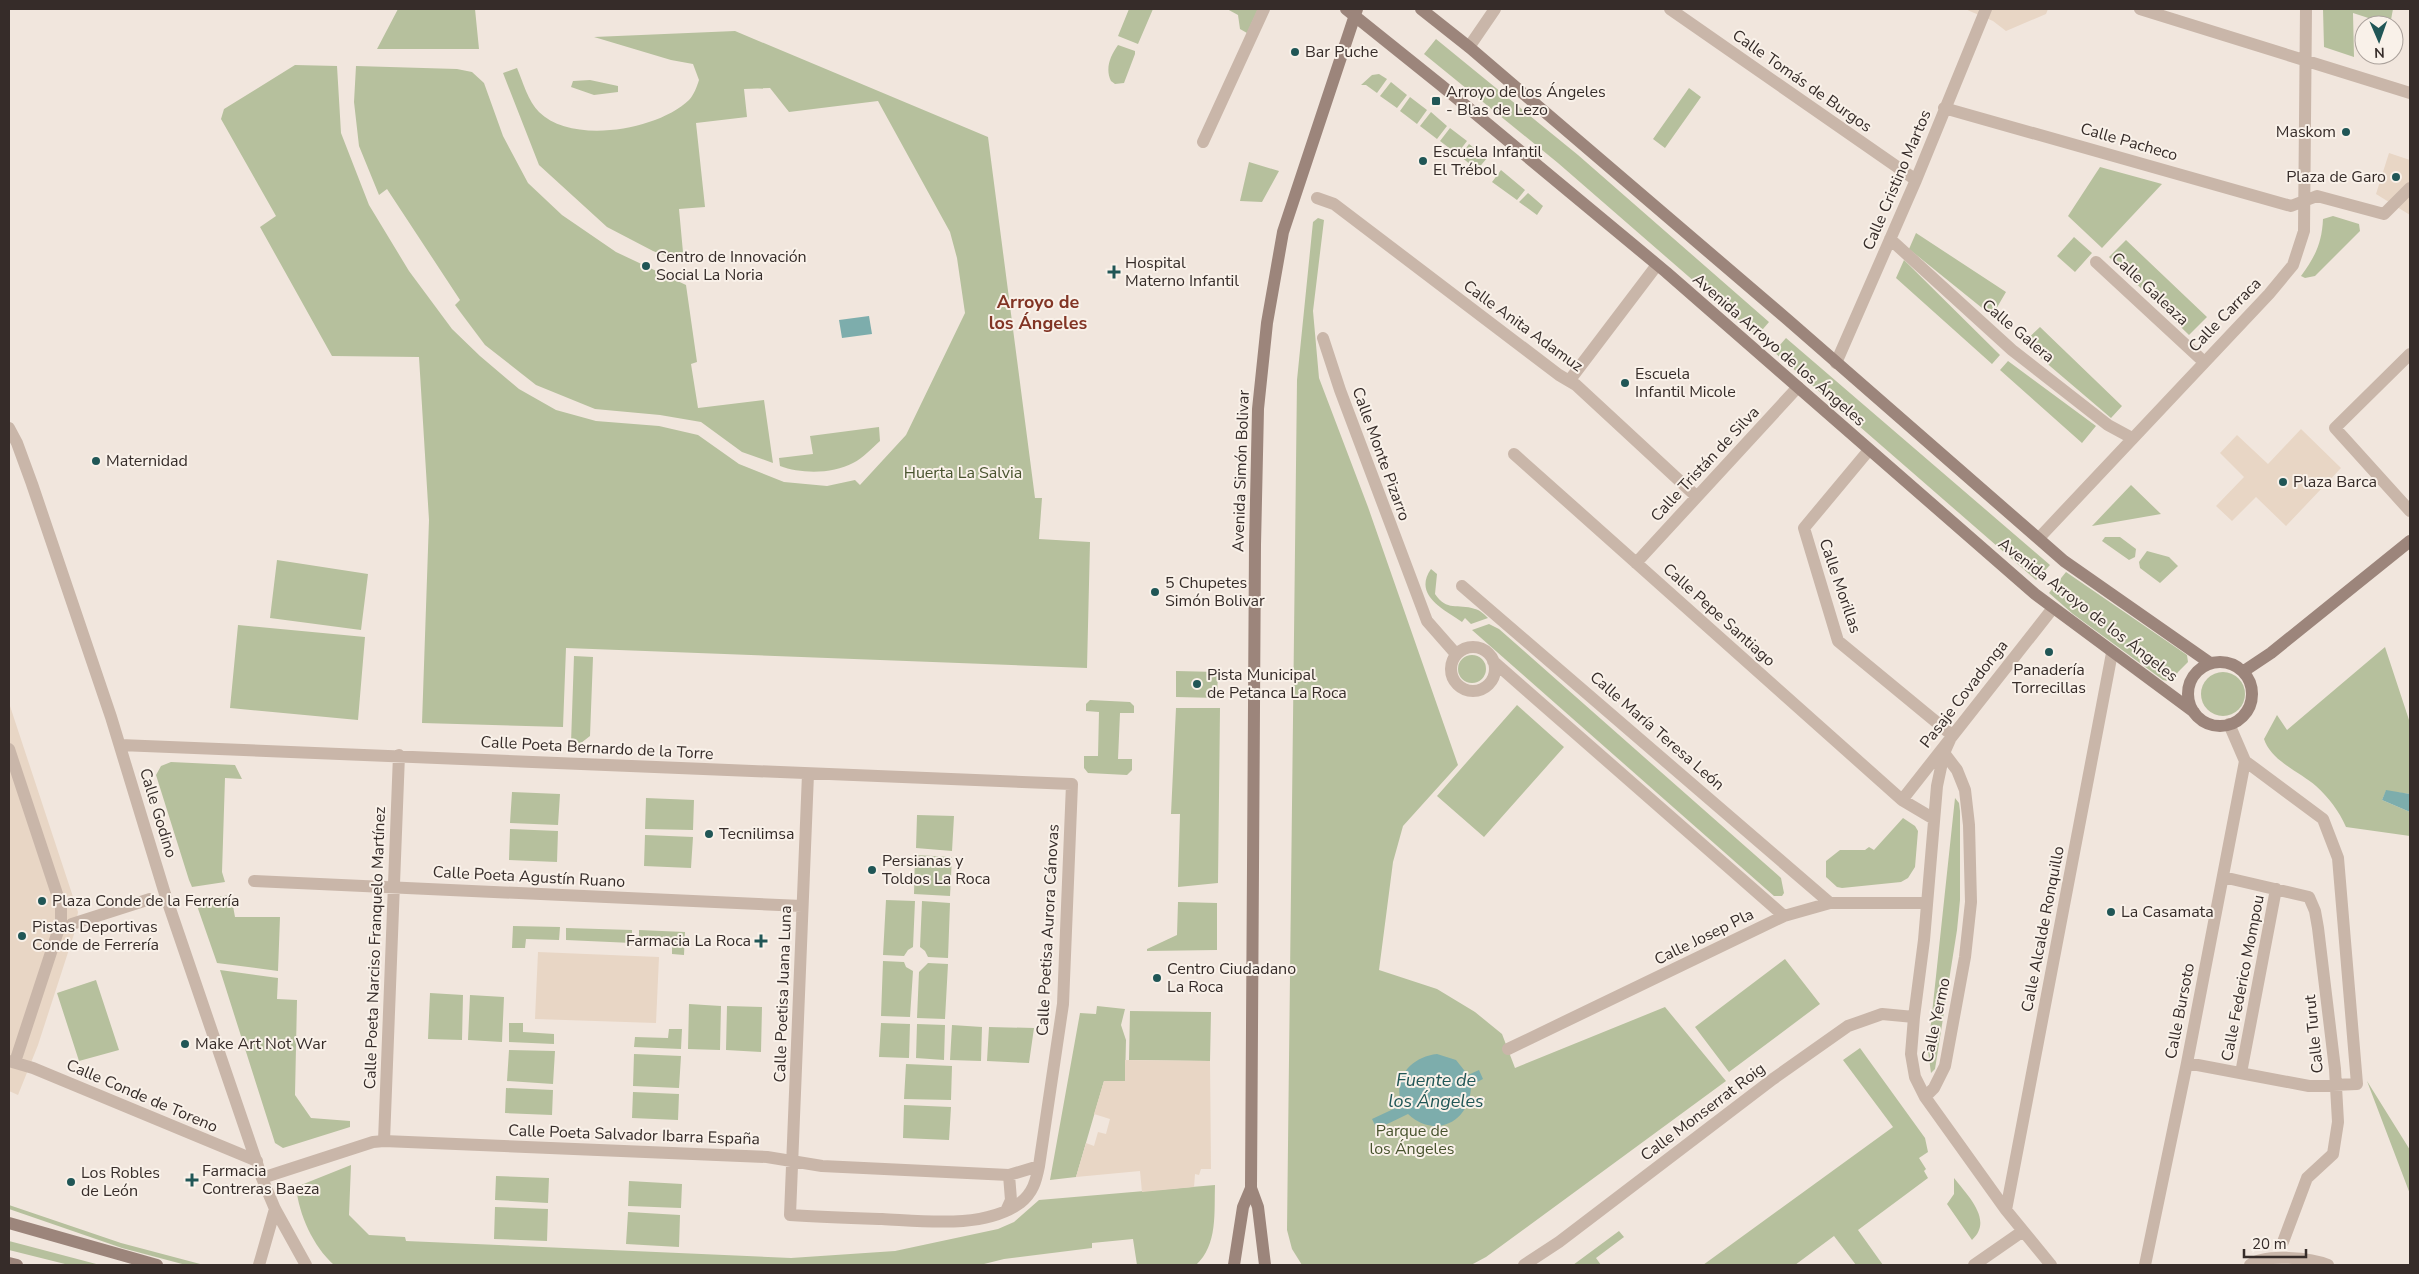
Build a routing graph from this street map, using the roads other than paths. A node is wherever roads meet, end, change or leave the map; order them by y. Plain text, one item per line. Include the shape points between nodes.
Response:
1 (1264, 9) edge
2 (1421, 9) edge
3 (1495, 9) edge
4 (1670, 9) edge
5 (1986, 9) edge
6 (2140, 9) edge
7 (2306, 9) edge
8 (1353, 11) edge
9 (1469, 47) junction
10 (2306, 60) junction
11 (2410, 93) edge
12 (1944, 108) junction
13 (1203, 142) dead end
14 (1916, 180) junction
15 (2410, 188) edge
16 (1317, 198) dead end
17 (2303, 201) junction
18 (1890, 240) junction
19 (2096, 262) dead end
20 (1657, 265) junction
21 (1323, 338) dead end
22 (2410, 354) edge
23 (2203, 362) junction
24 (1836, 363) junction
25 (1568, 381) junction
26 (1798, 387) junction
27 (9, 428) edge
28 (2132, 438) junction
29 (1869, 450) junction
30 (1514, 454) dead end
31 (1696, 496) junction
32 (2410, 511) edge
33 (2039, 538) junction
34 (2410, 541) edge
35 (1636, 563) junction
36 (1462, 586) dead end
37 (2053, 608) junction
38 (2112, 653) junction
39 (1456, 654) junction
40 (1493, 661) junction
41 (2210, 663) junction
42 (2244, 671) junction
43 (2194, 712) junction
44 (2229, 724) junction
45 (1952, 735) junction
46 (120, 745) junction
47 (9, 749) edge
48 (1944, 753) junction
49 (399, 755) junction
50 (2245, 761) junction
51 (808, 774) junction
52 (1072, 784) joint
53 (1902, 800) junction
54 (1934, 819) junction
55 (2223, 877) junction
56 (254, 881) dead end
57 (395, 887) junction
58 (2276, 889) junction
59 (150, 899) dead end
60 (1830, 903) junction
61 (1926, 903) junction
62 (802, 906) junction
63 (1784, 916) junction
64 (72, 924) dead end
65 (1914, 1017) junction
66 (1508, 1049) dead end
67 (12, 1062) edge
68 (2187, 1063) junction
69 (2241, 1073) junction
70 (2336, 1086) junction
71 (1925, 1097) junction
72 (384, 1141) junction
73 (793, 1160) junction
74 (257, 1161) junction
75 (1039, 1166) junction
76 (1009, 1175) junction
77 (262, 1178) junction
78 (1251, 1188) junction
79 (275, 1208) junction
80 (2006, 1210) junction
81 (1006, 1211) junction
82 (9, 1223) edge
83 (2023, 1231) junction
84 (2278, 1251) junction
85 (9, 1263) edge
86 (17, 1265) edge
87 (157, 1265) edge
88 (259, 1265) edge
89 (306, 1265) edge
90 (1234, 1265) edge
91 (1265, 1265) edge
92 (1524, 1265) edge
93 (1974, 1265) edge
94 (2051, 1265) edge
95 (2145, 1265) edge
96 (2250, 1265) edge
97 (2328, 1265) edge

1 - 13 street
2 - 9 main road, Avenida Arroyo de los Ángeles
3 - 9 street
4 - 14 street, Calle Tomás de Burgos
5 - 12 street, Calle Cristino Martos
6 - 10 street
7 - 10 street, Calle Carraca
8 - 20 main road, Avenida Arroyo de los Ángeles
8 - 78 main road, Avenida Simón Bolivar via 1283,232 1267,323 1258,409 1254,546
9 - 24 main road, Avenida Arroyo de los Ángeles
10 - 11 street
10 - 17 street, Calle Carraca
12 - 14 street, Calle Cristino Martos
12 - 17 street, Calle Pacheco via 2291,206
14 - 18 street, Calle Cristino Martos
15 - 17 street via 2384,214 2317,196
16 - 25 street, Calle Anita Adamuz via 1334,204
17 - 23 street, Calle Carraca via 2304,231 2293,265
18 - 24 street, Calle Cristino Martos
18 - 28 street, Calle Galera via 2012,350 2108,425
19 - 23 street, Calle Galeaza
20 - 25 street
20 - 26 main road, Avenida Arroyo de los Ángeles
21 - 39 street, Calle Monte Pizarro via 1427,621
22 - 32 street via 2335,428
23 - 28 street, Calle Carraca
24 - 33 main road, Avenida Arroyo de los Ángeles
25 - 31 street, Calle Anita Adamuz
26 - 29 main road, Avenida Arroyo de los Ángeles
26 - 31 street, Calle Tristán de Silva
27 - 46 street, Calle Godino via 32,484
28 - 33 street, Calle Carraca
29 - 37 main road, Avenida Arroyo de los Ángeles
29 - 45 street, Calle Morillas via 1804,528 1838,641
30 - 35 street, Calle Pepe Santiago
31 - 35 street, Calle Tristán de Silva
33 - 41 main road, Avenida Arroyo de los Ángeles via 2064,561
34 - 42 main road
35 - 53 street, Calle Pepe Santiago
36 - 60 street, Calle María Teresa León
37 - 38 main road, Avenida Arroyo de los Ángeles
37 - 45 street, Pasaje Covadonga
38 - 43 main road, Avenida Arroyo de los Ángeles
38 - 80 street, Calle Alcalde Ronquillo
39 - 40 street via 1466,648 1477,647 1487,652
39 - 40 street via 1450,666 1452,679 1462,689 1475,691 1488,685 1494,674
40 - 63 street
41 - 42 main road via 2228,662
41 - 43 main road via 2199,669 2188,690
42 - 44 main road via 2253,693 2251,704 2245,715
43 - 44 main road via 2202,721 2212,725
44 - 50 street
45 - 48 street, Calle Yermo
45 - 53 street, Pasaje Covadonga
46 - 49 street, Calle Poeta Bernardo de la Torre
46 - 74 street, Calle Godino via 165,894
47 - 67 street via 61,906 61,922
48 - 54 street, Calle Yermo
48 - 71 street, Calle Yermo via 1965,790 1971,902 1965,957 1945,1066 1934,1088
49 - 51 street, Calle Poeta Bernardo de la Torre
49 - 57 street, Calle Poeta Narciso Franquelo Martínez
50 - 55 street, Calle Bursoto
50 - 70 street via 2323,819 2338,858 2357,1084
51 - 52 street, Calle Poeta Bernardo de la Torre
51 - 62 street, Calle Poetisa Juana Luna
52 - 75 street, Calle Poetisa Aurora Cánovas via 1063,1004
53 - 54 street, Calle Pepe Santiago
54 - 61 street, Calle Yermo
55 - 58 street, Calle Turut
55 - 68 street, Calle Bursoto
56 - 57 street, Calle Poeta Agustín Ruano
57 - 62 street, Calle Poeta Agustín Ruano
57 - 72 street, Calle Poeta Narciso Franquelo Martínez
58 - 69 street, Calle Federico Mompou
58 - 70 street, Calle Turut via 2309,897 2315,910
59 - 64 street
60 - 61 street, Calle Josep Pla
60 - 63 street, Calle Josep Pla
61 - 65 street, Calle Yermo
62 - 73 street, Calle Poetisa Juana Luna
63 - 66 street, Calle Josep Pla
65 - 71 street, Calle Yermo via 1911,1054 1915,1077
65 - 92 street, Calle Monserrat Roig via 1882,1014 1848,1026
67 - 74 street, Calle Conde de Toreno
68 - 69 street
68 - 95 street, Calle Bursoto
69 - 70 street via 2309,1086
70 - 84 street, Calle Turut via 2338,1122 2333,1154 2306,1178
71 - 80 street
72 - 73 street, Calle Poeta Salvador Ibarra España
72 - 77 street, Calle Poeta Salvador Ibarra España
73 - 76 street, Calle Poeta Salvador Ibarra España via 822,1166
73 - 81 street, Calle Poetisa Juana Luna via 790,1215 946,1222
74 - 77 street, Calle Godino
75 - 76 street, Calle Poeta Salvador Ibarra España
75 - 81 street via 1034,1189
76 - 81 street via 1011,1200
77 - 79 street, Calle Godino
78 - 90 main road, Avenida Simón Bolivar via 1243,1207
78 - 91 main road, Avenida Simón Bolivar via 1258,1208
79 - 88 street
79 - 89 street, Calle Godino
80 - 83 street
82 - 87 main road
83 - 93 street
83 - 94 street
84 - 96 street
84 - 97 street
85 - 86 main road

